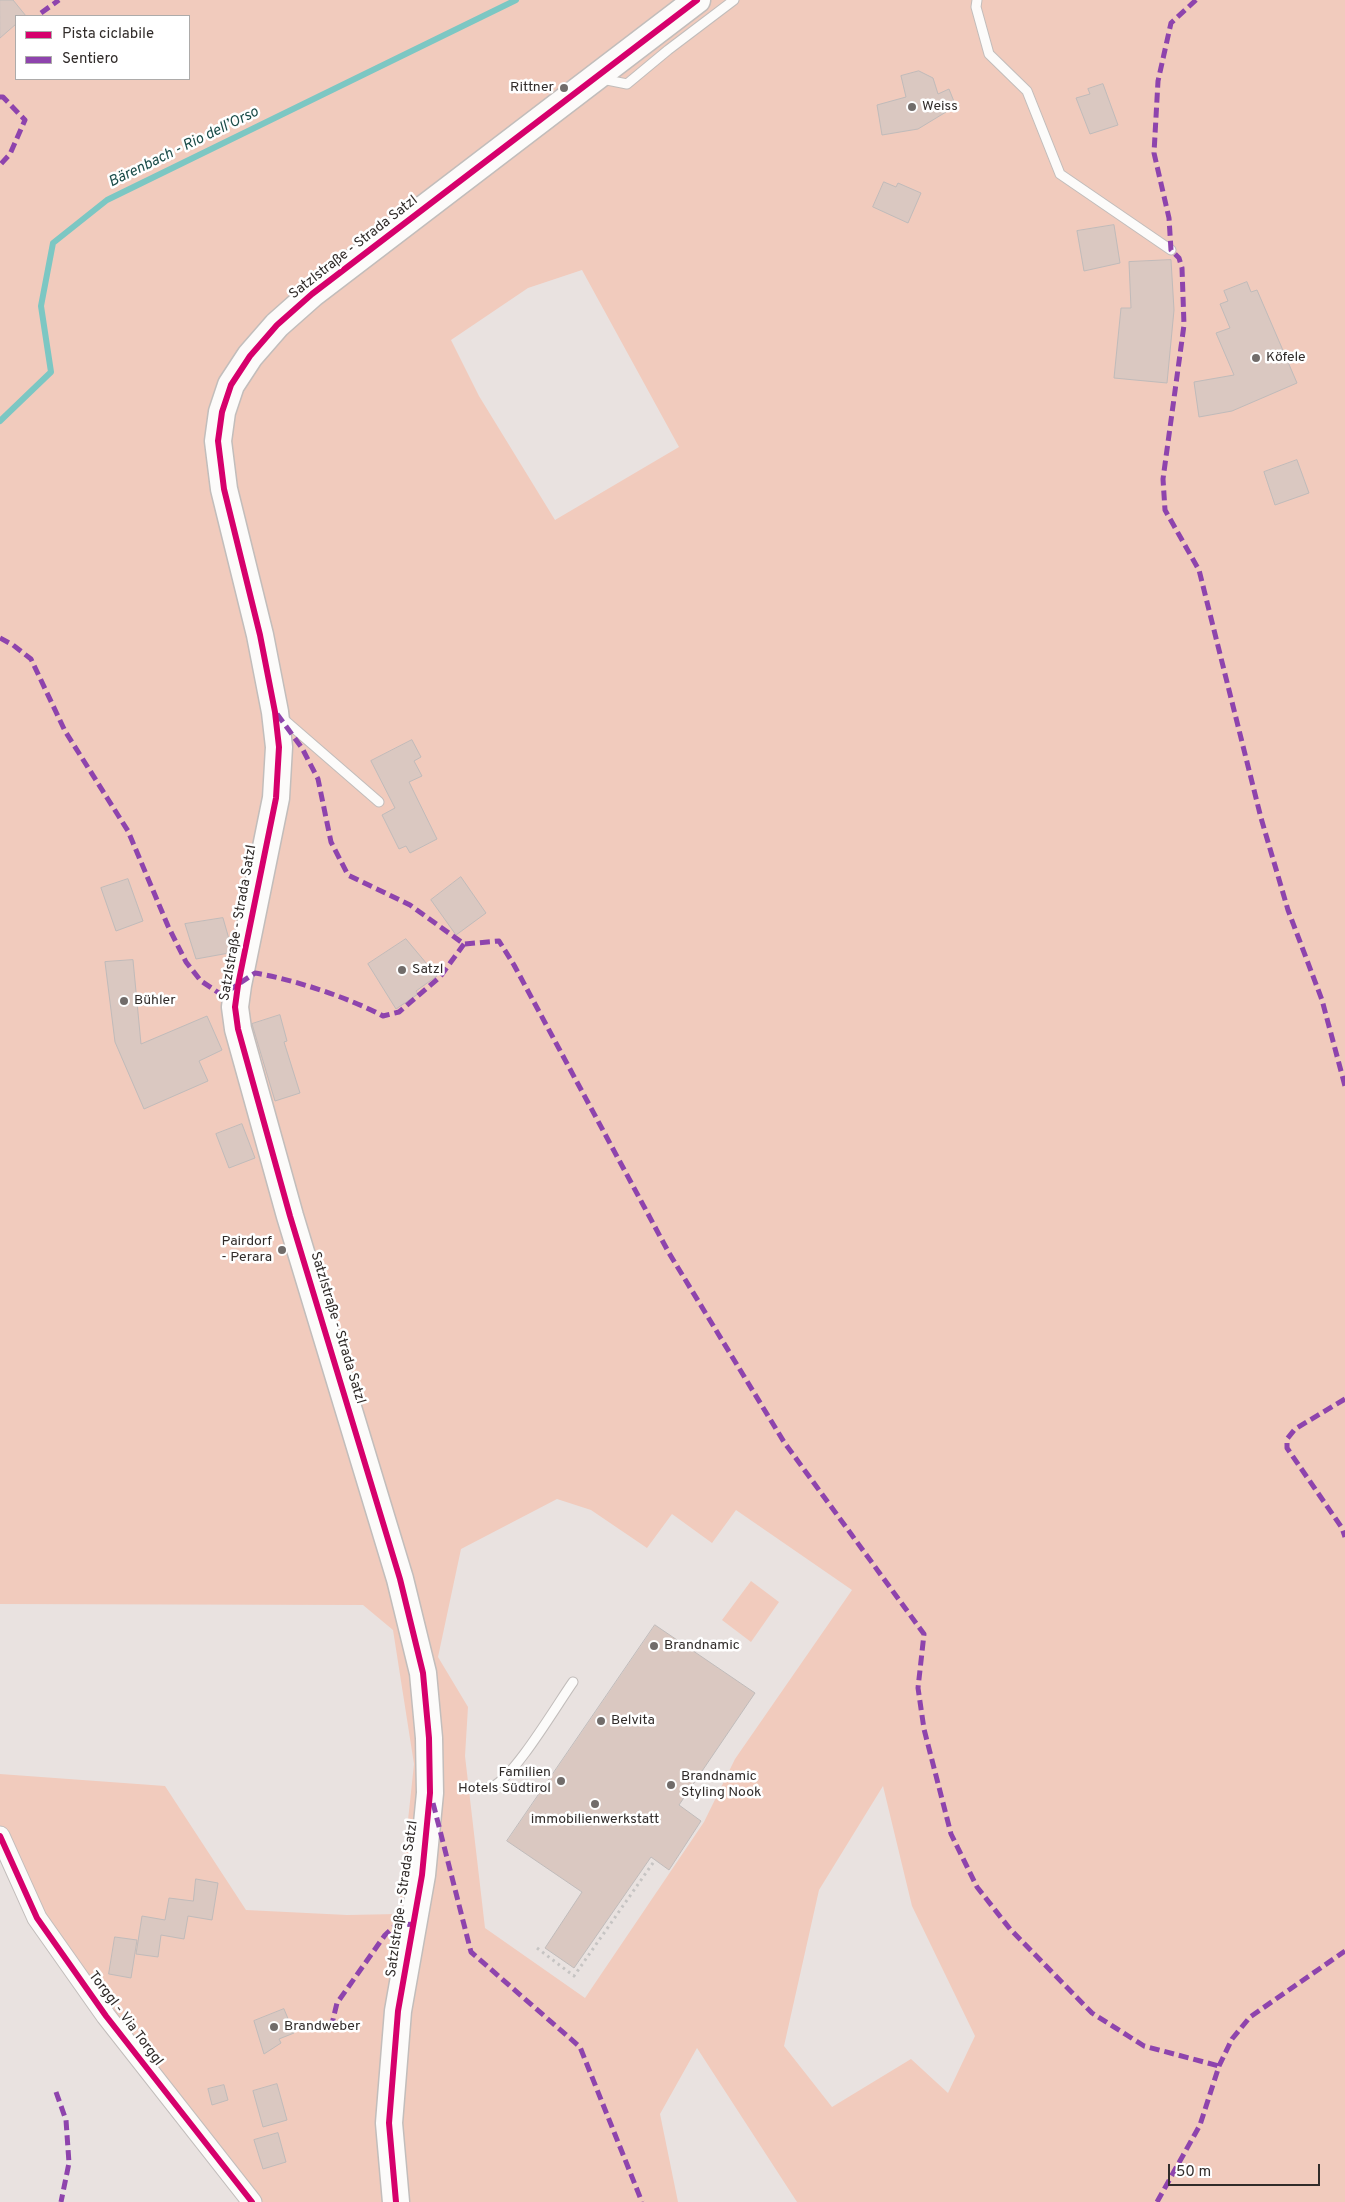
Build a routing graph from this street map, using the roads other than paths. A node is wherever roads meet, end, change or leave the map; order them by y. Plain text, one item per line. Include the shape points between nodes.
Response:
1 (697, 0) edge
2 (734, 0) edge
3 (977, 0) edge
4 (597, 78) junction
5 (1171, 250) dead end
6 (275, 712) junction
7 (379, 802) dead end
8 (573, 1682) dead end
9 (477, 1788) dead end
10 (0, 1836) edge
11 (252, 2202) edge
12 (396, 2202) edge

1 - 4 street, Satzlstraße - Strada Satzl
2 - 4 lane via 627,84
3 - 5 lane via 989,54 1027,91 1060,174
4 - 6 street, Satzlstraße - Strada Satzl via 312,294 277,325 250,356 232,385 222,412 218,441 224,490 260,635
6 - 7 lane
6 - 12 street, Satzlstraße - Strada Satzl via 278,747 276,798 238,985 235,1008 238,1029 290,1216 400,1578 423,1673 429,1738 430,1793 422,1875 398,2011 389,2123
8 - 9 lane via 514,1768 490,1788
10 - 11 street, Torggl - Via Torggl via 37,1918 106,2016

